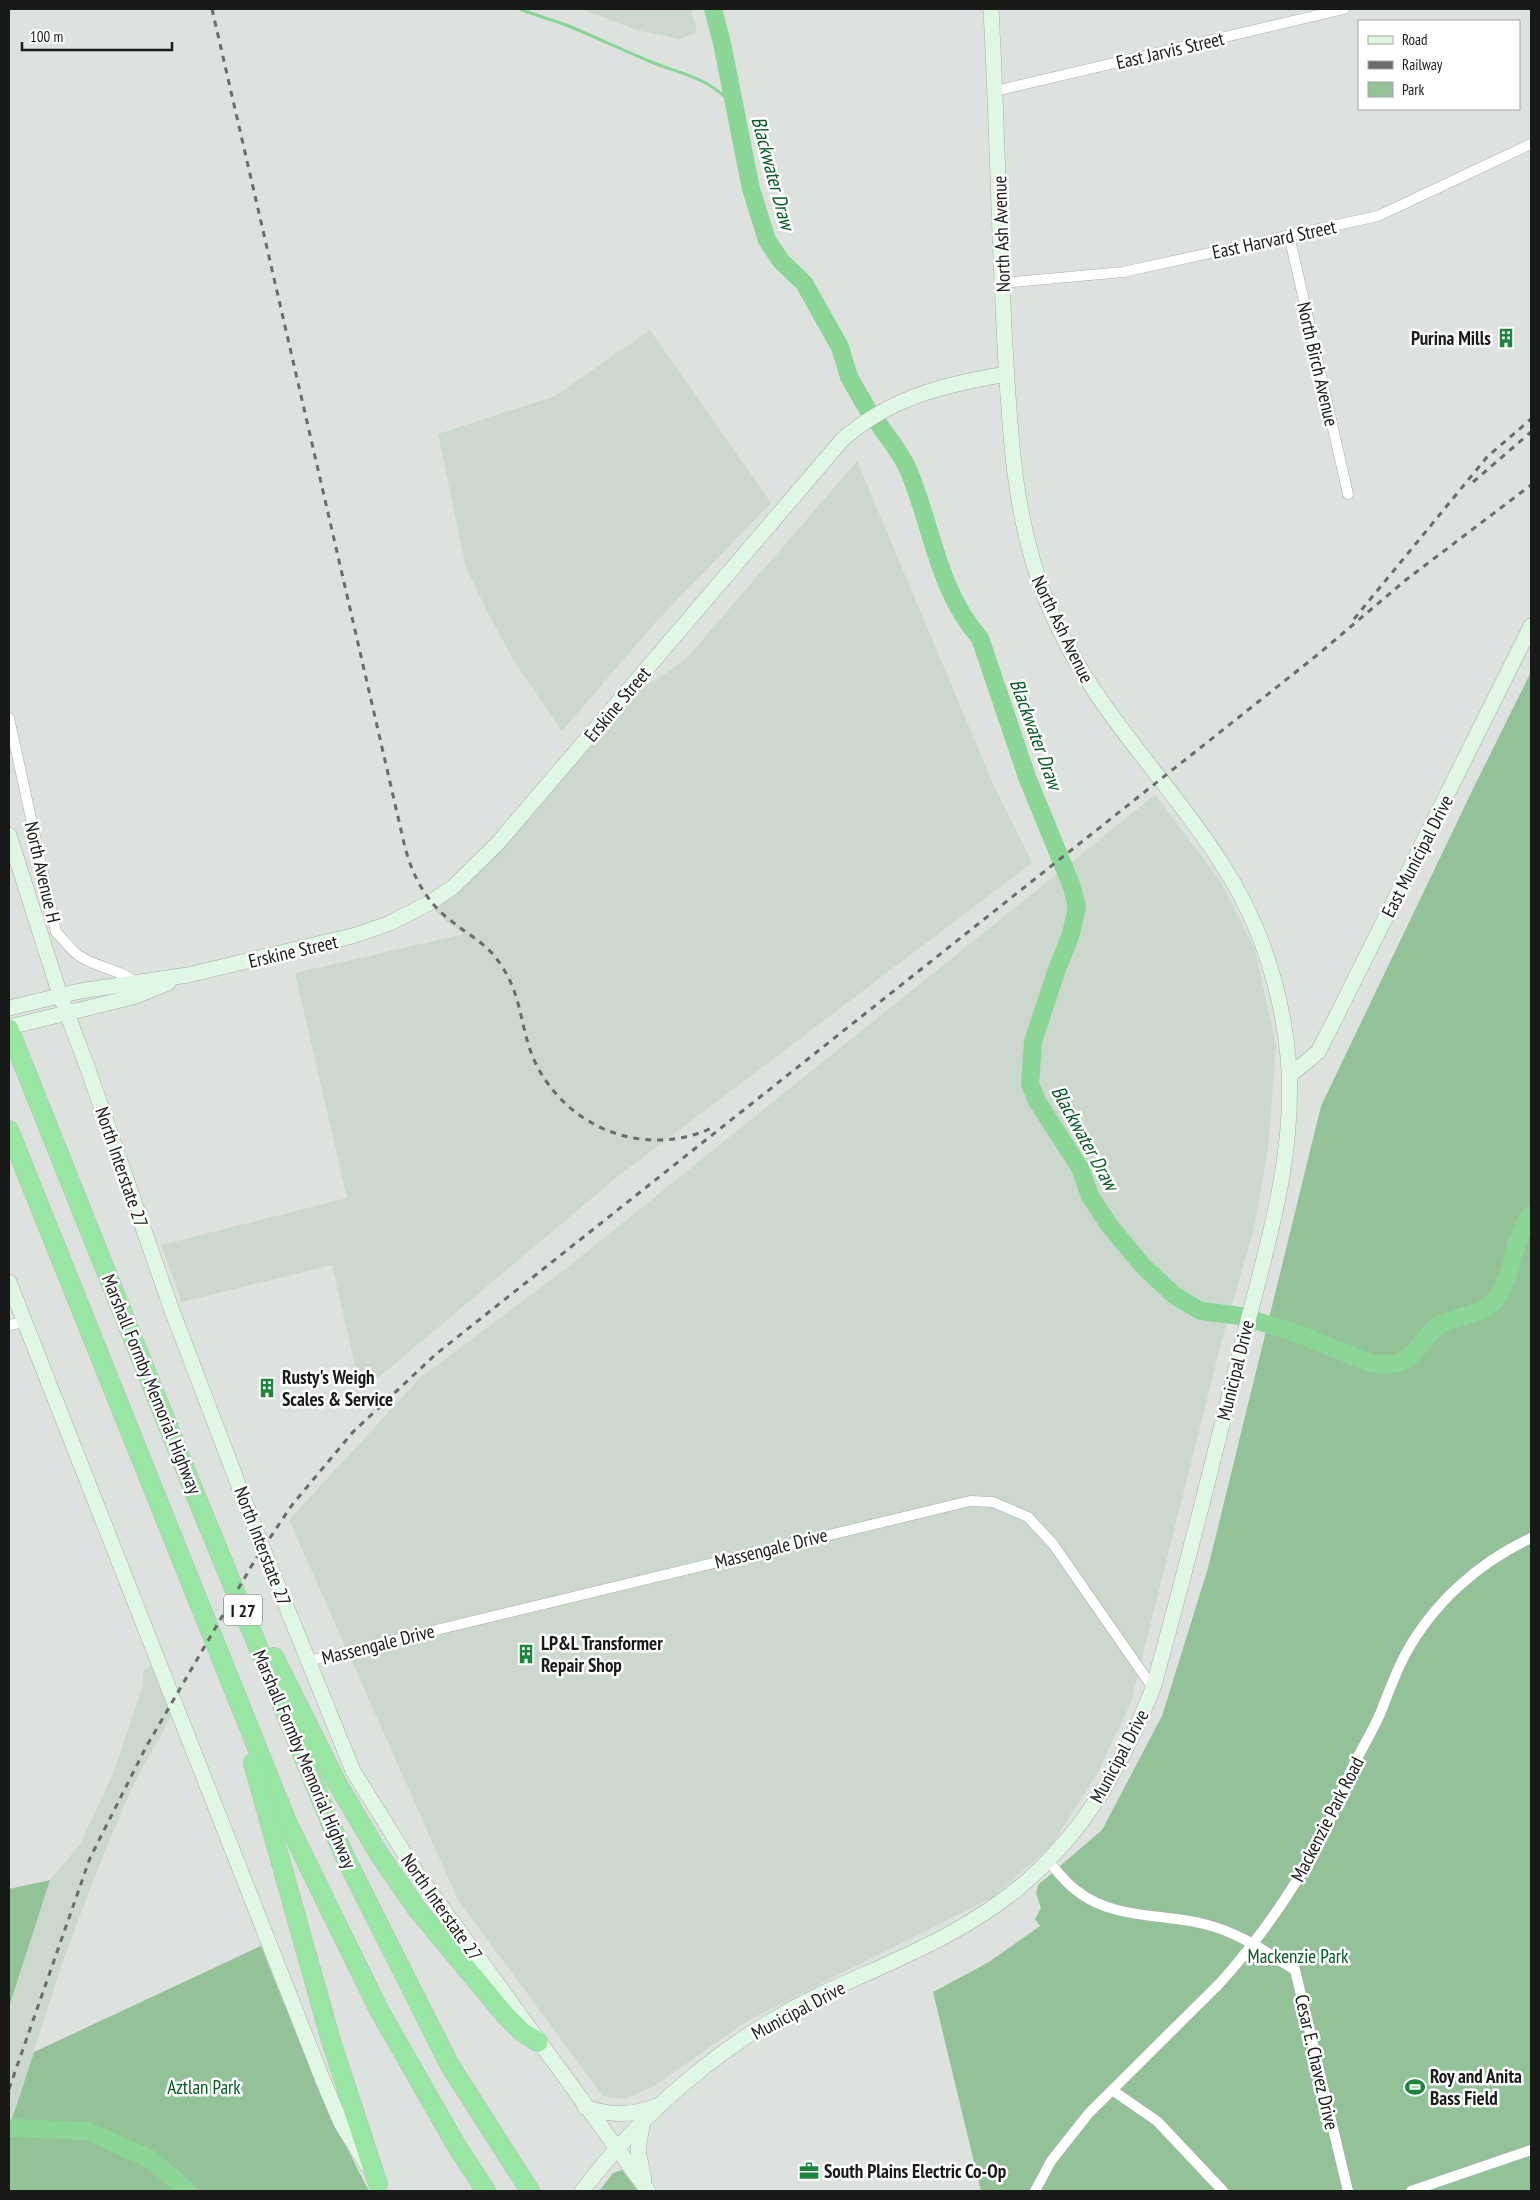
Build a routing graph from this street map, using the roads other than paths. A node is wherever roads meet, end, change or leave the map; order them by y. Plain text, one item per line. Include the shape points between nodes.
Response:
1 (991, 9) edge
2 (1344, 9) edge
3 (996, 91) junction
4 (1531, 144) edge
5 (1289, 235) junction
6 (1002, 283) junction
7 (1007, 374) junction
8 (1348, 494) dead end
9 (1531, 626) edge
10 (9, 720) edge
11 (9, 835) edge
12 (188, 975) junction
13 (136, 982) junction
14 (60, 995) junction
15 (9, 1008) edge
16 (67, 1013) junction
17 (9, 1028) edge
18 (1289, 1076) junction
19 (9, 1130) edge
20 (9, 1282) edge
21 (25, 1322) junction
22 (9, 1325) edge
23 (201, 1508) junction
24 (1531, 1538) edge
25 (308, 1661) junction
26 (1153, 1688) junction
27 (242, 1711) junction
28 (1048, 1861) junction
29 (1253, 1944) junction
30 (538, 2042) junction
31 (1112, 2090) junction
32 (662, 2104) junction
33 (585, 2107) junction
34 (643, 2123) junction
35 (618, 2149) junction
36 (1531, 2150) edge
37 (380, 2188) edge
38 (484, 2188) edge
39 (530, 2191) edge
40 (582, 2191) edge
41 (648, 2191) edge
42 (1035, 2191) edge
43 (1223, 2191) edge
44 (1348, 2191) edge
45 (1411, 2191) edge

1 - 3 street, North Ash Avenue
2 - 3 street, East Jarvis Street
3 - 6 street, North Ash Avenue
4 - 5 street, East Harvard Street via 1378,216
5 - 6 street, East Harvard Street via 1123,272
5 - 8 street, North Birch Avenue
6 - 7 street, North Ash Avenue
7 - 12 street, Erskine Street via 949,384 901,401 876,414 842,440 497,844 453,887 411,914 356,935
7 - 18 street, North Ash Avenue via 1014,482 1033,566 1048,605 1068,648 1099,701 1207,841 1237,888 1262,942 1273,977 1285,1032
9 - 18 street, East Municipal Drive via 1318,1052
10 - 13 street, North Avenue H via 56,932 77,955 124,973
11 - 14 street, North Interstate 27
12 - 13 street, Erskine Street
12 - 16 street, Erskine Street via 133,998
13 - 14 street, Erskine Street
14 - 15 street, Erskine Street
14 - 16 street, North Interstate 27
16 - 17 street, Erskine Street
16 - 25 street, North Interstate 27 via 171,1308
17 - 23 highway, Marshall Formby Memorial Highway / I 27
18 - 26 street, Municipal Drive via 1286,1159
19 - 27 highway, Marshall Formby Memorial Highway / I 27
20 - 21 street
21 - 22 street
21 - 37 street via 324,2083 341,2123
23 - 30 highway via 337,1783 379,1854 417,1909 506,2016
23 - 39 highway, Marshall Formby Memorial Highway / I 27 via 343,1853 449,2064
24 - 29 street, Mackenzie Park Road via 1465,1581 1442,1602 1424,1625 1397,1672 1320,1840
25 - 26 street, Massengale Drive via 970,1501 993,1502 1028,1518 1053,1544
25 - 30 street, North Interstate 27 via 353,1772 379,1816
26 - 28 street, Municipal Drive via 1132,1739 1103,1793
27 - 37 highway via 257,1781 331,2041
27 - 38 highway, Marshall Formby Memorial Highway / I 27 via 287,1822 344,1942 403,2054
28 - 29 street, Cesar E. Chavez Drive via 1077,1891 1105,1907 1128,1914 1164,1916 1205,1924
28 - 32 street, Municipal Drive via 976,1920 916,1953 789,2012 696,2074
29 - 31 street, Mackenzie Park Road via 1220,1984
29 - 44 street, Cesar E. Chavez Drive via 1296,1970
30 - 33 street, North Interstate 27
31 - 42 street, Mackenzie Park Road via 1060,2148
31 - 43 street via 1174,2136
32 - 33 street via 626,2114
32 - 34 street, Municipal Drive
33 - 35 street, North Interstate 27
34 - 35 street, Municipal Drive
34 - 41 street via 638,2150
35 - 40 street, Municipal Drive
35 - 41 street, North Interstate 27
36 - 45 street

